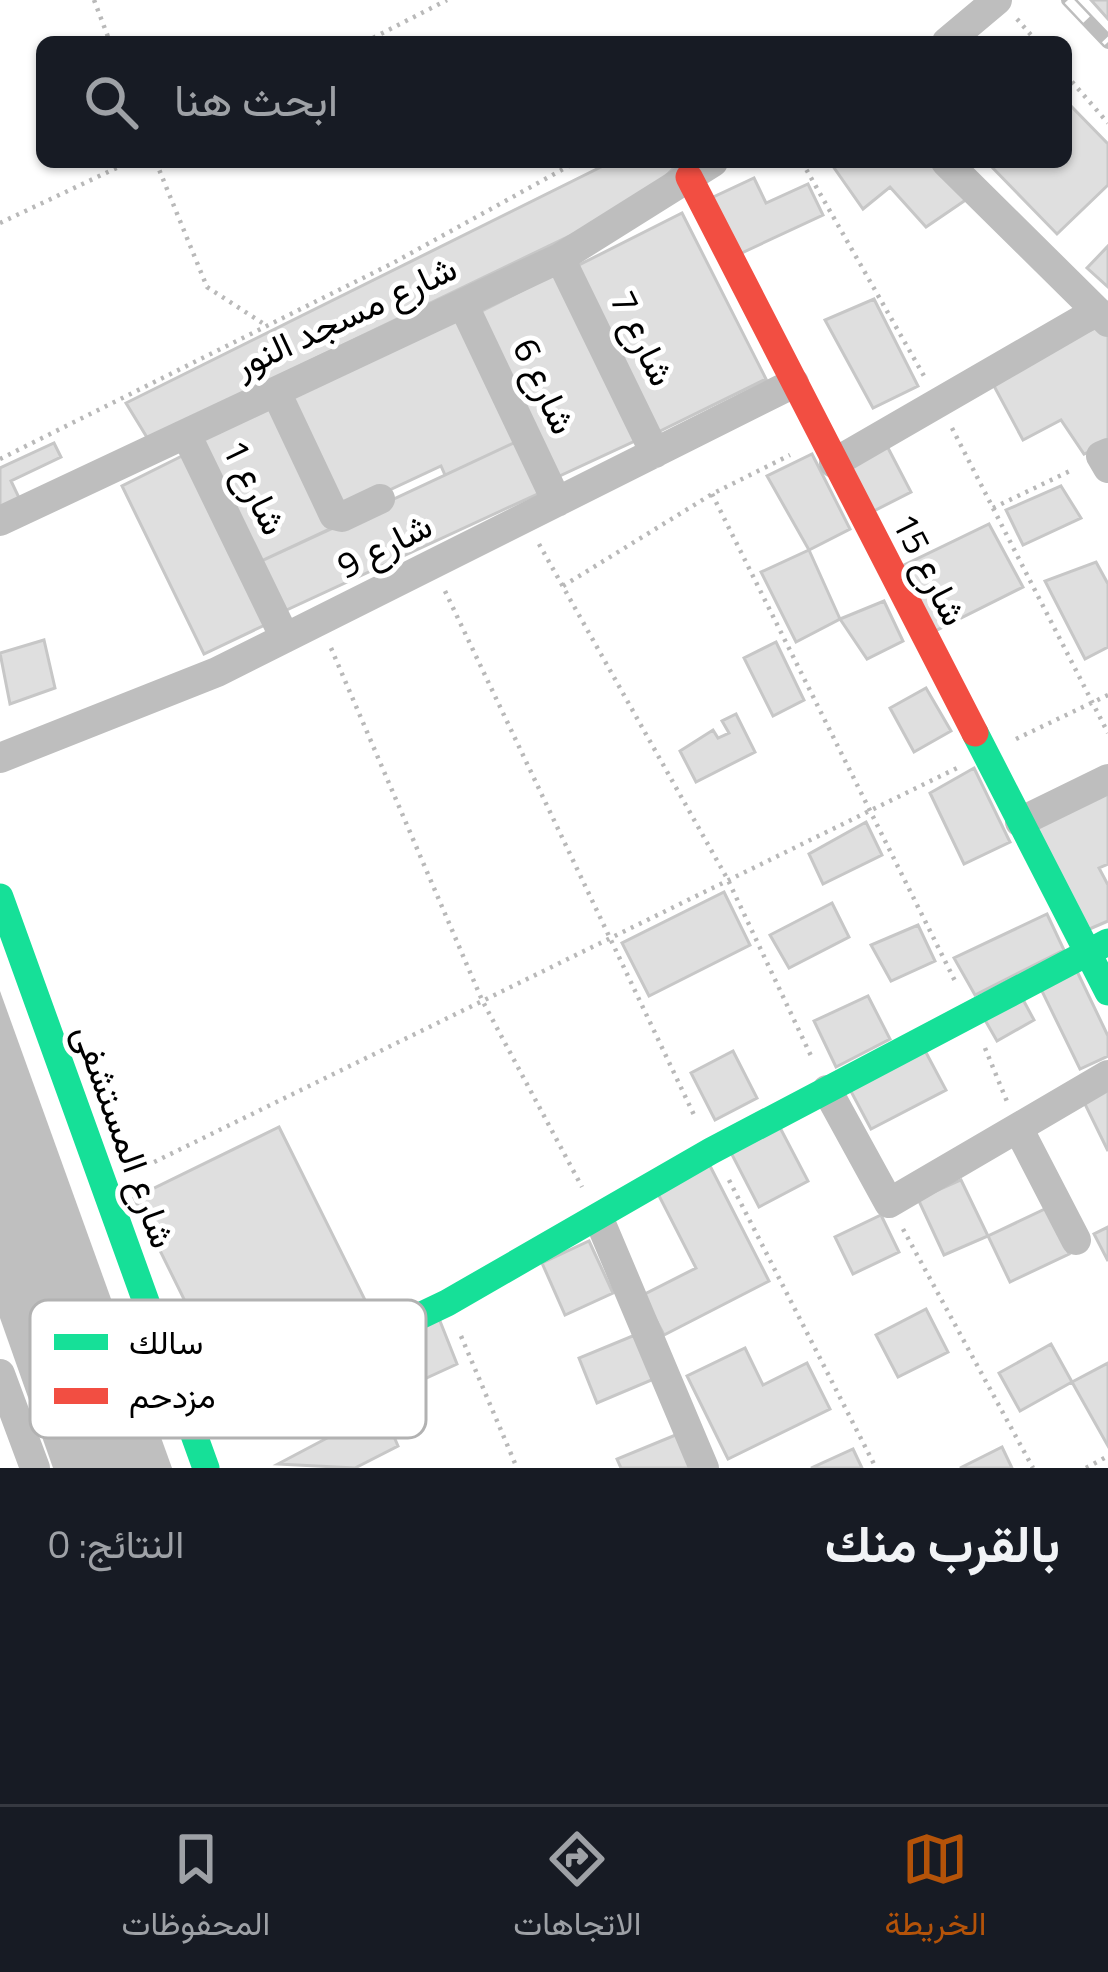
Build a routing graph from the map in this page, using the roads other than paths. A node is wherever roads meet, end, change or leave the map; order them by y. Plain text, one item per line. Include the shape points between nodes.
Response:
1 (997, 0) edge
2 (954, 36) edge
3 (952, 168) edge
4 (701, 170) edge
5 (560, 258) junction
6 (463, 304) junction
7 (1102, 317) edge
8 (794, 383) junction
9 (276, 392) junction
10 (186, 434) junction
11 (828, 450) junction
12 (655, 453) junction
13 (380, 500) dead end
14 (557, 502) junction
15 (0, 521) edge
16 (285, 638) junction
17 (0, 758) edge
18 (1108, 779) edge
19 (1020, 822) junction
20 (0, 897) edge
21 (1098, 947) edge
22 (1108, 992) edge
23 (1108, 1075) edge
24 (826, 1090) junction
25 (1018, 1128) junction
26 (599, 1220) junction
27 (1076, 1240) dead end
28 (146, 1300) edge
29 (426, 1313) edge
30 (0, 1373) edge
31 (196, 1438) edge
32 (35, 1468) edge
33 (206, 1468) edge
34 (704, 1468) edge

1 - 2 street
3 - 7 street
4 - 5 street, شارع مسجد النور
4 - 8 street, شارع 15
5 - 6 street, شارع مسجد النور
5 - 12 street, شارع 7
6 - 9 street, شارع مسجد النور
6 - 14 street, شارع 6
7 - 11 street
8 - 11 street, شارع 15
8 - 12 street, شارع 9
9 - 10 street, شارع مسجد النور
9 - 13 street via 334,515
10 - 15 street, شارع مسجد النور
10 - 16 street, شارع 1
11 - 19 street, شارع 15
12 - 14 street, شارع 9
14 - 16 street, شارع 9
16 - 17 street, شارع 9 via 153,701
18 - 19 street
19 - 21 street, شارع 15
20 - 28 street, شارع المستشفى
21 - 22 street, شارع 15
21 - 24 street
23 - 25 street
24 - 25 street via 889,1203
24 - 26 street
25 - 27 street
26 - 29 street
26 - 34 street
30 - 32 street
31 - 33 street, شارع المستشفى

